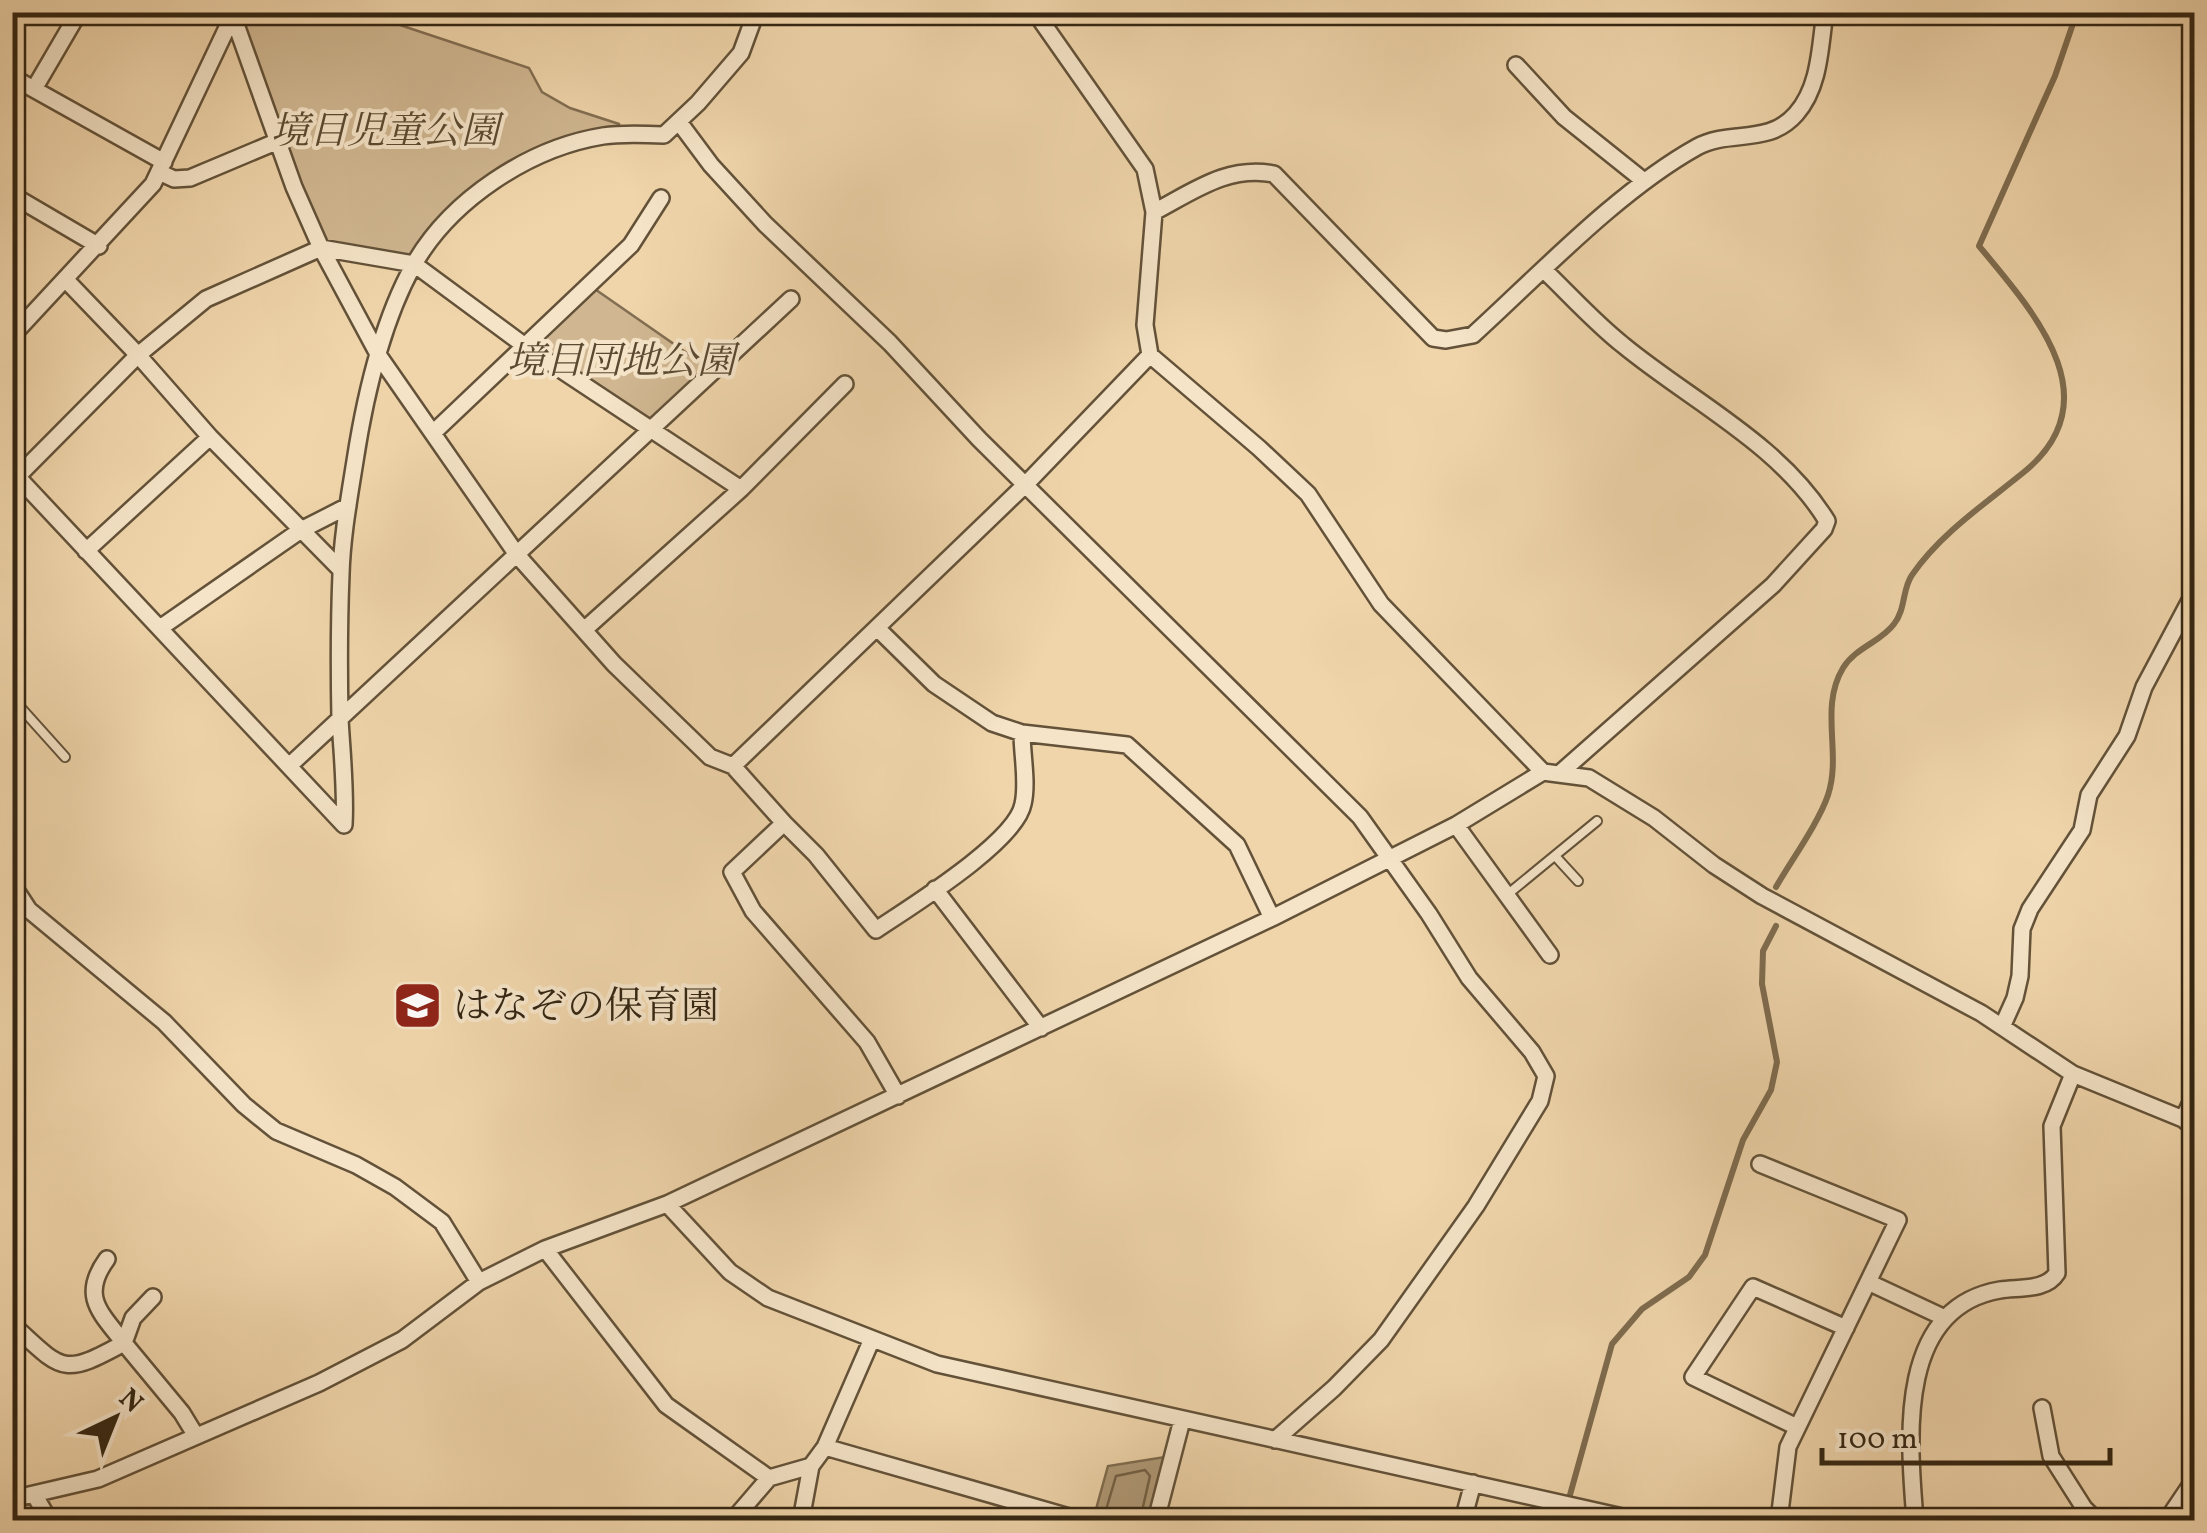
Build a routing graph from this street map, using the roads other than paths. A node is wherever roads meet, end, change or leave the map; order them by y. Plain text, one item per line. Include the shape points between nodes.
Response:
1 (79, 12) edge
2 (756, 12) edge
3 (1035, 12) edge
4 (1825, 12) edge
5 (233, 14) edge
6 (1516, 65) dead end
7 (12, 78) edge
8 (34, 90) junction
9 (679, 122) junction
10 (278, 141) junction
11 (162, 167) junction
12 (1644, 181) junction
13 (12, 196) edge
14 (662, 198) dead end
15 (1154, 212) junction
16 (99, 246) junction
17 (320, 248) junction
18 (414, 264) junction
19 (1544, 270) junction
20 (66, 280) junction
21 (792, 299) dead end
22 (12, 336) edge
23 (526, 346) junction
24 (138, 355) junction
25 (1150, 355) junction
26 (379, 356) junction
27 (845, 384) dead end
28 (650, 431) junction
29 (432, 433) junction
30 (210, 437) junction
31 (15, 474) edge
32 (1026, 484) junction
33 (742, 489) junction
34 (348, 506) junction
35 (301, 530) junction
36 (86, 550) junction
37 (518, 556) junction
38 (341, 570) junction
39 (2194, 594) edge
40 (160, 628) junction
41 (877, 628) junction
42 (584, 630) junction
43 (12, 698) edge
44 (340, 718) junction
45 (1022, 733) junction
46 (65, 757) dead end
47 (289, 766) junction
48 (733, 766) junction
49 (1551, 773) junction
50 (1598, 821) dead end
51 (784, 823) junction
52 (1456, 825) junction
53 (1556, 857) junction
54 (1390, 858) junction
55 (1578, 881) dead end
56 (12, 884) edge
57 (935, 889) junction
58 (1507, 896) junction
59 (1272, 918) junction
60 (1550, 955) dead end
61 (2002, 1027) junction
62 (1041, 1028) junction
63 (2073, 1074) junction
64 (898, 1096) junction
65 (2194, 1096) edge
66 (2189, 1123) edge
67 (1760, 1164) dead end
68 (667, 1204) junction
69 (545, 1249) junction
70 (107, 1260) dead end
71 (480, 1282) junction
72 (1868, 1282) junction
73 (152, 1297) dead end
74 (1945, 1318) junction
75 (12, 1324) edge
76 (1846, 1328) junction
77 (872, 1339) junction
78 (124, 1342) junction
79 (2042, 1408) dead end
80 (1182, 1420) junction
81 (1797, 1428) junction
82 (196, 1436) junction
83 (1274, 1440) junction
84 (825, 1446) junction
85 (810, 1466) junction
86 (770, 1478) junction
87 (2194, 1480) edge
88 (1472, 1483) junction
89 (34, 1494) junction
90 (12, 1499) edge
91 (49, 1520) edge
92 (732, 1520) edge
93 (801, 1520) edge
94 (1080, 1520) edge
95 (1156, 1520) edge
96 (1463, 1520) edge
97 (1636, 1520) edge
98 (1779, 1520) edge
99 (1916, 1520) edge
100 (2096, 1520) edge
101 (2167, 1520) edge

1 - 8 street
2 - 9 street via 740,54
3 - 15 street via 1145,170
4 - 12 street via 1813,88 1788,122 1778,131 1701,144
5 - 10 street
5 - 11 street
6 - 12 street via 1564,117
7 - 8 street
8 - 11 street
9 - 18 street via 664,135 604,136 556,149 500,178 440,229
9 - 32 street via 765,224
10 - 11 street via 190,178 174,179
10 - 17 street
11 - 16 street
12 - 19 street
13 - 16 street
14 - 23 street via 631,246
15 - 19 street via 1228,173 1274,174 1433,338 1446,340 1473,335
15 - 25 street via 1144,325
16 - 20 street
17 - 18 street
17 - 24 street via 206,299
17 - 26 street
18 - 23 street
18 - 26 street
19 - 49 street via 1620,344 1779,464 1827,521 1773,585
20 - 22 street
20 - 24 street
21 - 28 street
23 - 28 street
23 - 29 street
24 - 30 street
24 - 31 street
25 - 32 street
25 - 49 street via 1308,494 1381,604
26 - 29 street
26 - 34 street via 362,412
27 - 33 street
28 - 33 street
28 - 37 street
29 - 37 street
30 - 35 street
30 - 36 street
31 - 36 street
32 - 41 street
32 - 54 street via 1360,817
33 - 42 street
34 - 35 street
34 - 38 street
35 - 38 street
35 - 40 street
36 - 40 street
37 - 42 street
37 - 44 street
38 - 44 street
39 - 61 street via 2144,686 2127,736 2089,795 2082,830 2030,909 2015,998
40 - 47 street
41 - 45 street via 954,700 992,724
41 - 48 street
42 - 48 street via 710,757
43 - 46 lane
44 - 47 street
44 - 47 street via 344,826
45 - 57 street via 1024,804 1014,826
45 - 59 street via 1127,746 1236,845
48 - 51 street
49 - 52 street
49 - 61 street via 1589,778 1762,896
50 - 53 lane
51 - 57 street via 876,930
51 - 64 street via 732,872 753,911 867,1042
52 - 54 street
52 - 58 street
53 - 55 lane
53 - 58 lane
54 - 59 street
54 - 83 street via 1469,978 1546,1076 1540,1101 1476,1206 1381,1340
56 - 71 street via 29,910 164,1022 244,1105 276,1130 396,1187 442,1222
57 - 62 street
58 - 60 street
59 - 62 street
61 - 63 street
62 - 64 street
63 - 66 street
63 - 74 street via 2052,1126 2057,1272 2042,1285 1995,1291
64 - 68 street
65 - 66 street
67 - 72 street via 1898,1220
68 - 69 street
68 - 77 street via 730,1272 768,1298
69 - 71 street
69 - 86 street via 666,1405
70 - 78 street via 92,1290
71 - 82 street via 402,1340
72 - 74 street
72 - 76 street
73 - 78 street via 133,1318
74 - 99 street via 1928,1342 1914,1386
75 - 78 street via 50,1359 70,1365
76 - 81 street
76 - 81 street via 1753,1288 1693,1377
77 - 80 street via 937,1364
77 - 84 street
78 - 82 street
79 - 100 street via 2051,1456
80 - 83 street
80 - 95 street
81 - 98 street via 1788,1447
82 - 89 street via 98,1479
83 - 88 street
84 - 85 street
84 - 94 street
85 - 86 street
85 - 93 street
86 - 92 street
87 - 101 street
88 - 96 street
88 - 97 street
89 - 90 street
89 - 91 street

